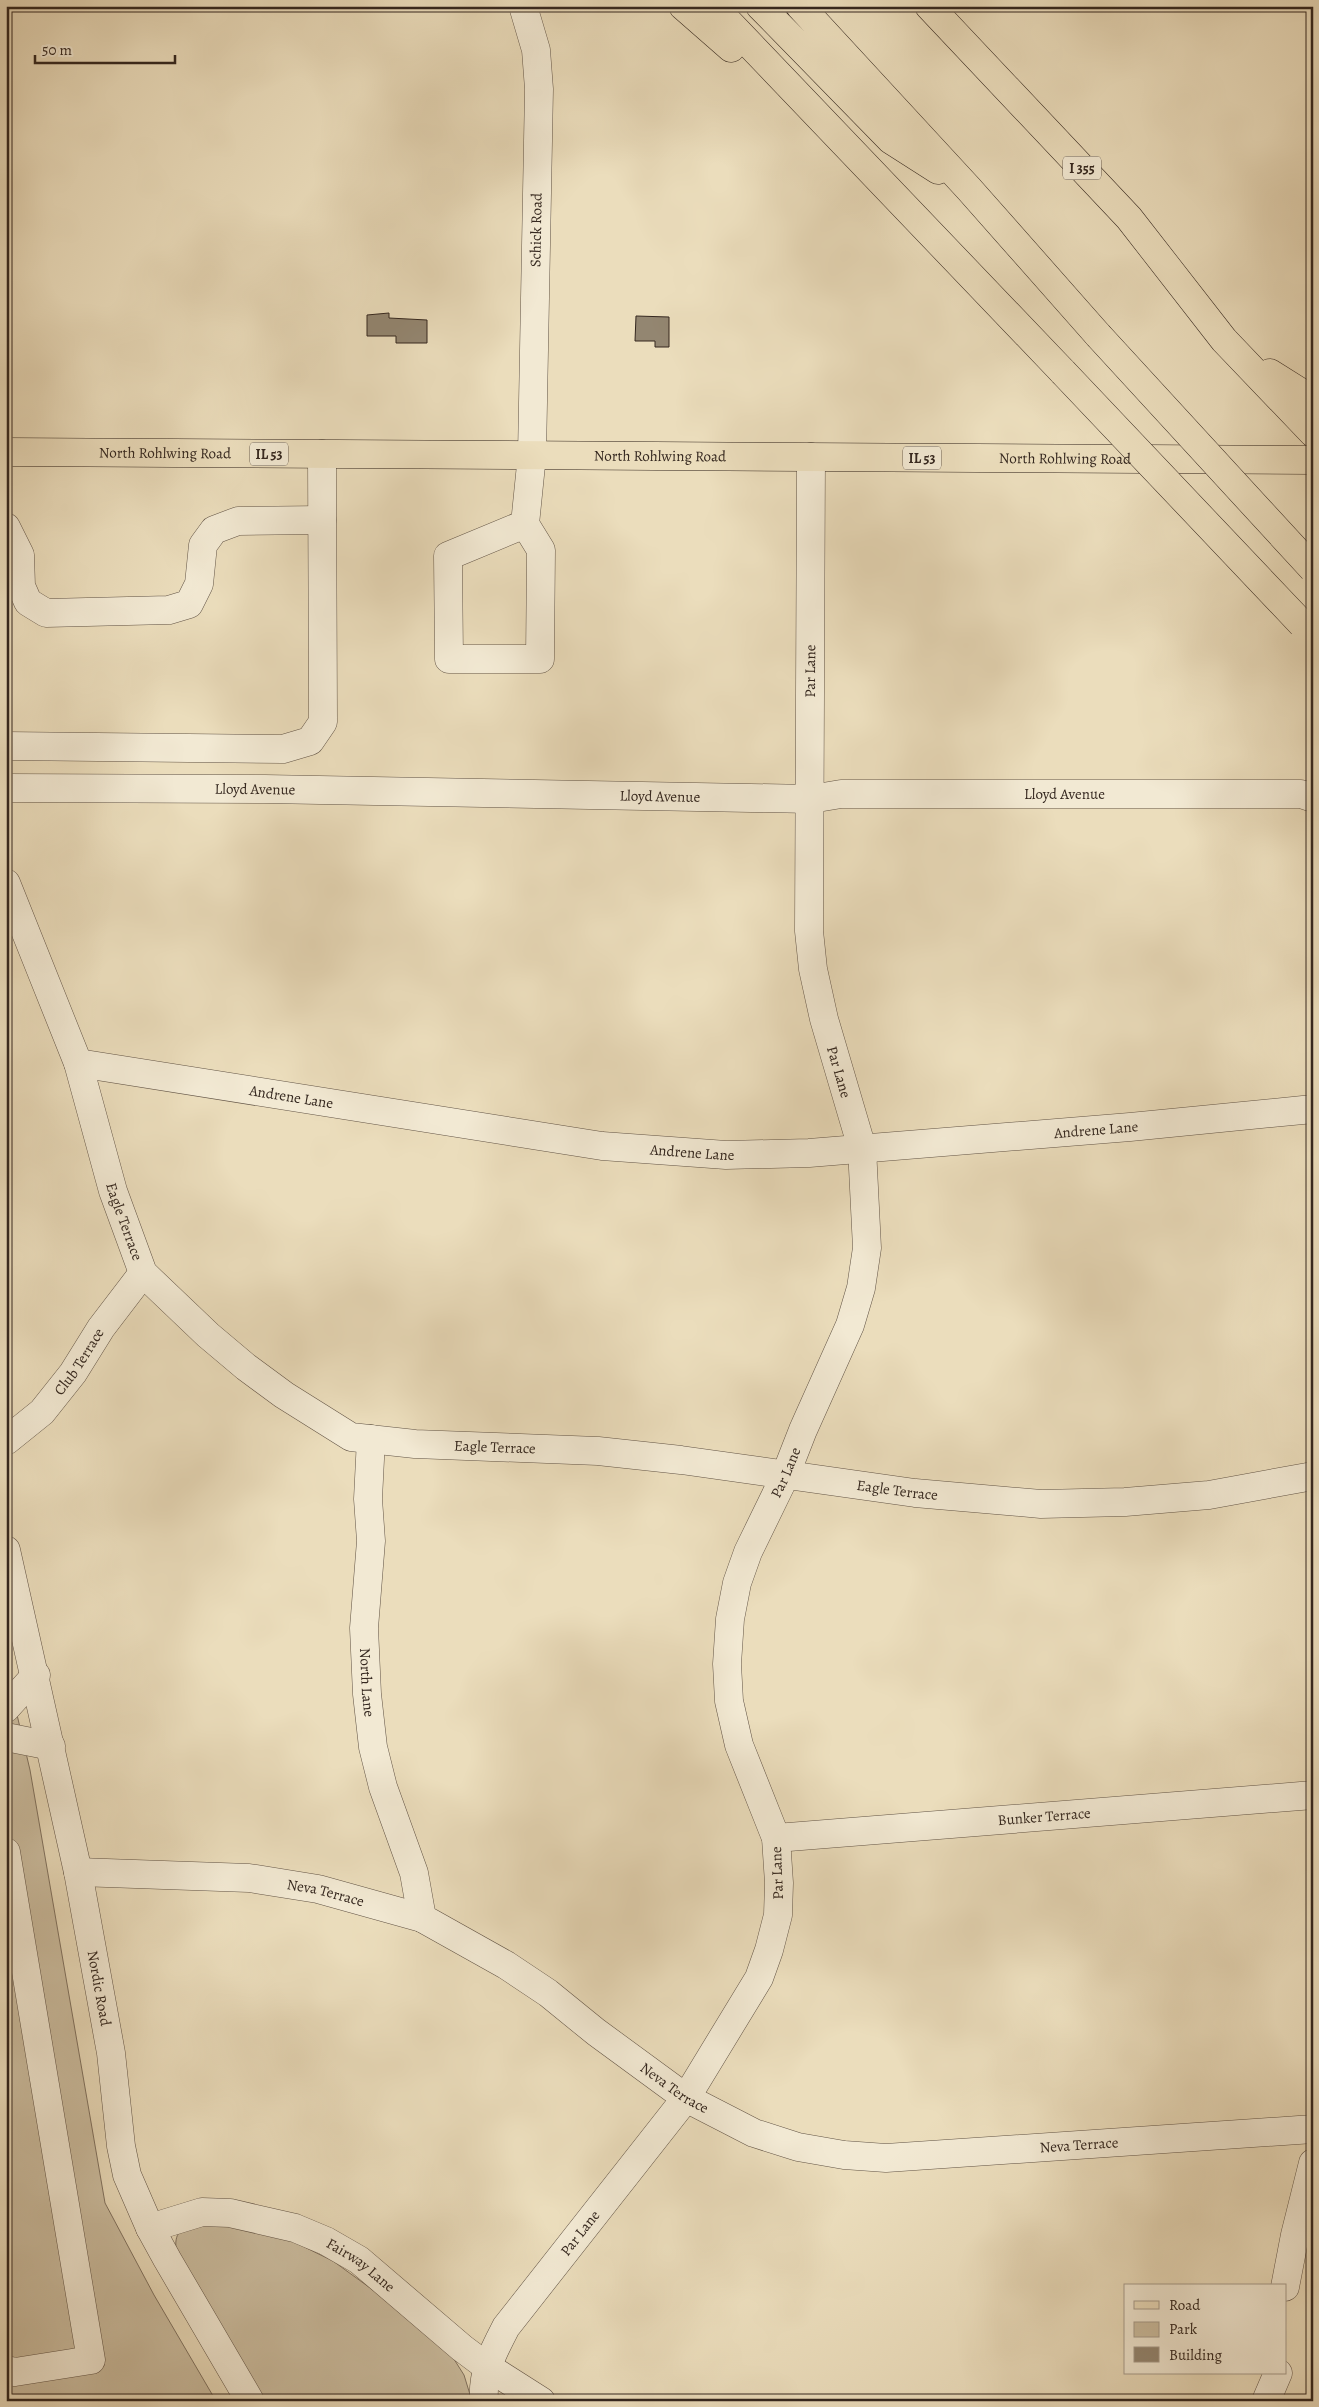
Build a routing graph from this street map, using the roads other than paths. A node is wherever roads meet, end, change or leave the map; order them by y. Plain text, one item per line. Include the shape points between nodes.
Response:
1 (524, 6) edge
2 (683, 6) edge
3 (712, 6) edge
4 (760, 6) edge
5 (800, 6) edge
6 (929, 6) edge
7 (847, 148) junction
8 (969, 190) junction
9 (1231, 346) junction
10 (1313, 400) edge
11 (1313, 432) edge
12 (6, 452) edge
13 (322, 454) junction
14 (532, 455) junction
15 (811, 457) junction
16 (1313, 460) edge
17 (322, 520) junction
18 (525, 524) junction
19 (6, 527) edge
20 (1313, 569) edge
21 (1307, 630) edge
22 (6, 746) edge
23 (6, 788) edge
24 (810, 798) junction
25 (1313, 798) edge
26 (6, 883) edge
27 (78, 1063) junction
28 (1313, 1109) edge
29 (862, 1148) junction
30 (143, 1273) junction
31 (371, 1439) junction
32 (6, 1441) edge
33 (785, 1476) junction
34 (1313, 1476) edge
35 (6, 1550) edge
36 (36, 1675) junction
37 (6, 1708) edge
38 (6, 1737) edge
39 (51, 1746) junction
40 (1313, 1795) edge
41 (776, 1838) junction
42 (6, 1855) edge
43 (78, 1872) junction
44 (422, 1918) junction
45 (686, 2098) junction
46 (1313, 2129) edge
47 (1313, 2162) edge
48 (150, 2228) junction
49 (1286, 2284) edge
50 (486, 2366) junction
51 (6, 2370) edge
52 (1278, 2374) edge
53 (247, 2400) edge
54 (484, 2401) edge
55 (541, 2401) edge
56 (1266, 2401) edge

1 - 14 street, Schick Road via 536,50 539,89
2 - 7 main road
3 - 7 main road
4 - 8 main road via 891,140
5 - 8 main road
6 - 9 main road, I 355 via 1129,218
7 - 21 main road, bridge
8 - 20 main road, bridge
9 - 10 main road
9 - 11 main road, I 355
12 - 13 main road, North Rohlwing Road / IL 53
13 - 14 main road, North Rohlwing Road / IL 53
13 - 17 street
14 - 15 main road, North Rohlwing Road / IL 53
14 - 18 street, Schick Road
15 - 16 main road, North Rohlwing Road / IL 53
15 - 24 street, Par Lane
17 - 19 street via 238,521 214,530 203,544 199,584 189,604 169,610 65,613 46,613 28,602 21,586 20,554
17 - 22 street via 323,722 310,741 283,749
18 - 18 street via 541,550 540,659 449,659 448,556
23 - 24 street, Lloyd Avenue
24 - 25 street, Lloyd Avenue via 841,794 1301,794
24 - 29 street, Par Lane via 809,931 813,970
26 - 27 street, Eagle Terrace
27 - 29 street, Andrene Lane via 602,1146 726,1156
27 - 30 street, Eagle Terrace via 113,1191
28 - 29 street, Andrene Lane
29 - 33 street, Par Lane via 867,1248 861,1288 838,1355
30 - 31 street, Eagle Terrace via 208,1335 284,1395 351,1437
30 - 32 street, Club Terrace via 42,1412
31 - 33 street, Eagle Terrace via 415,1444 598,1451
31 - 44 street, North Lane via 368,1499 371,1541 364,1628 367,1694 373,1747 383,1787 414,1873
33 - 34 street, Eagle Terrace via 965,1499 1041,1504 1209,1495
33 - 41 street, Par Lane via 748,1552 737,1583 730,1619 727,1664 729,1701 739,1745
35 - 36 street, Nordic Road
36 - 37 street
36 - 39 street, Nordic Road
38 - 39 street
39 - 43 street, Nordic Road
40 - 41 street, Bunker Terrace
41 - 45 street, Par Lane via 778,1914 770,1950 760,1978
42 - 51 street via 91,2360 15,2372
43 - 44 street, Neva Terrace via 249,1878 318,1890
43 - 48 street, Nordic Road via 111,2053 121,2146 127,2175
44 - 45 street, Neva Terrace via 506,1965 548,1993
45 - 46 street, Neva Terrace via 754,2133 798,2147 886,2158
45 - 50 street, Par Lane via 506,2327
47 - 49 street
48 - 50 street, Fairway Lane via 202,2212 230,2213 295,2228 360,2260
48 - 53 street, Nordic Road
50 - 54 street, Par Lane
50 - 55 street, Fairway Lane
52 - 56 street

